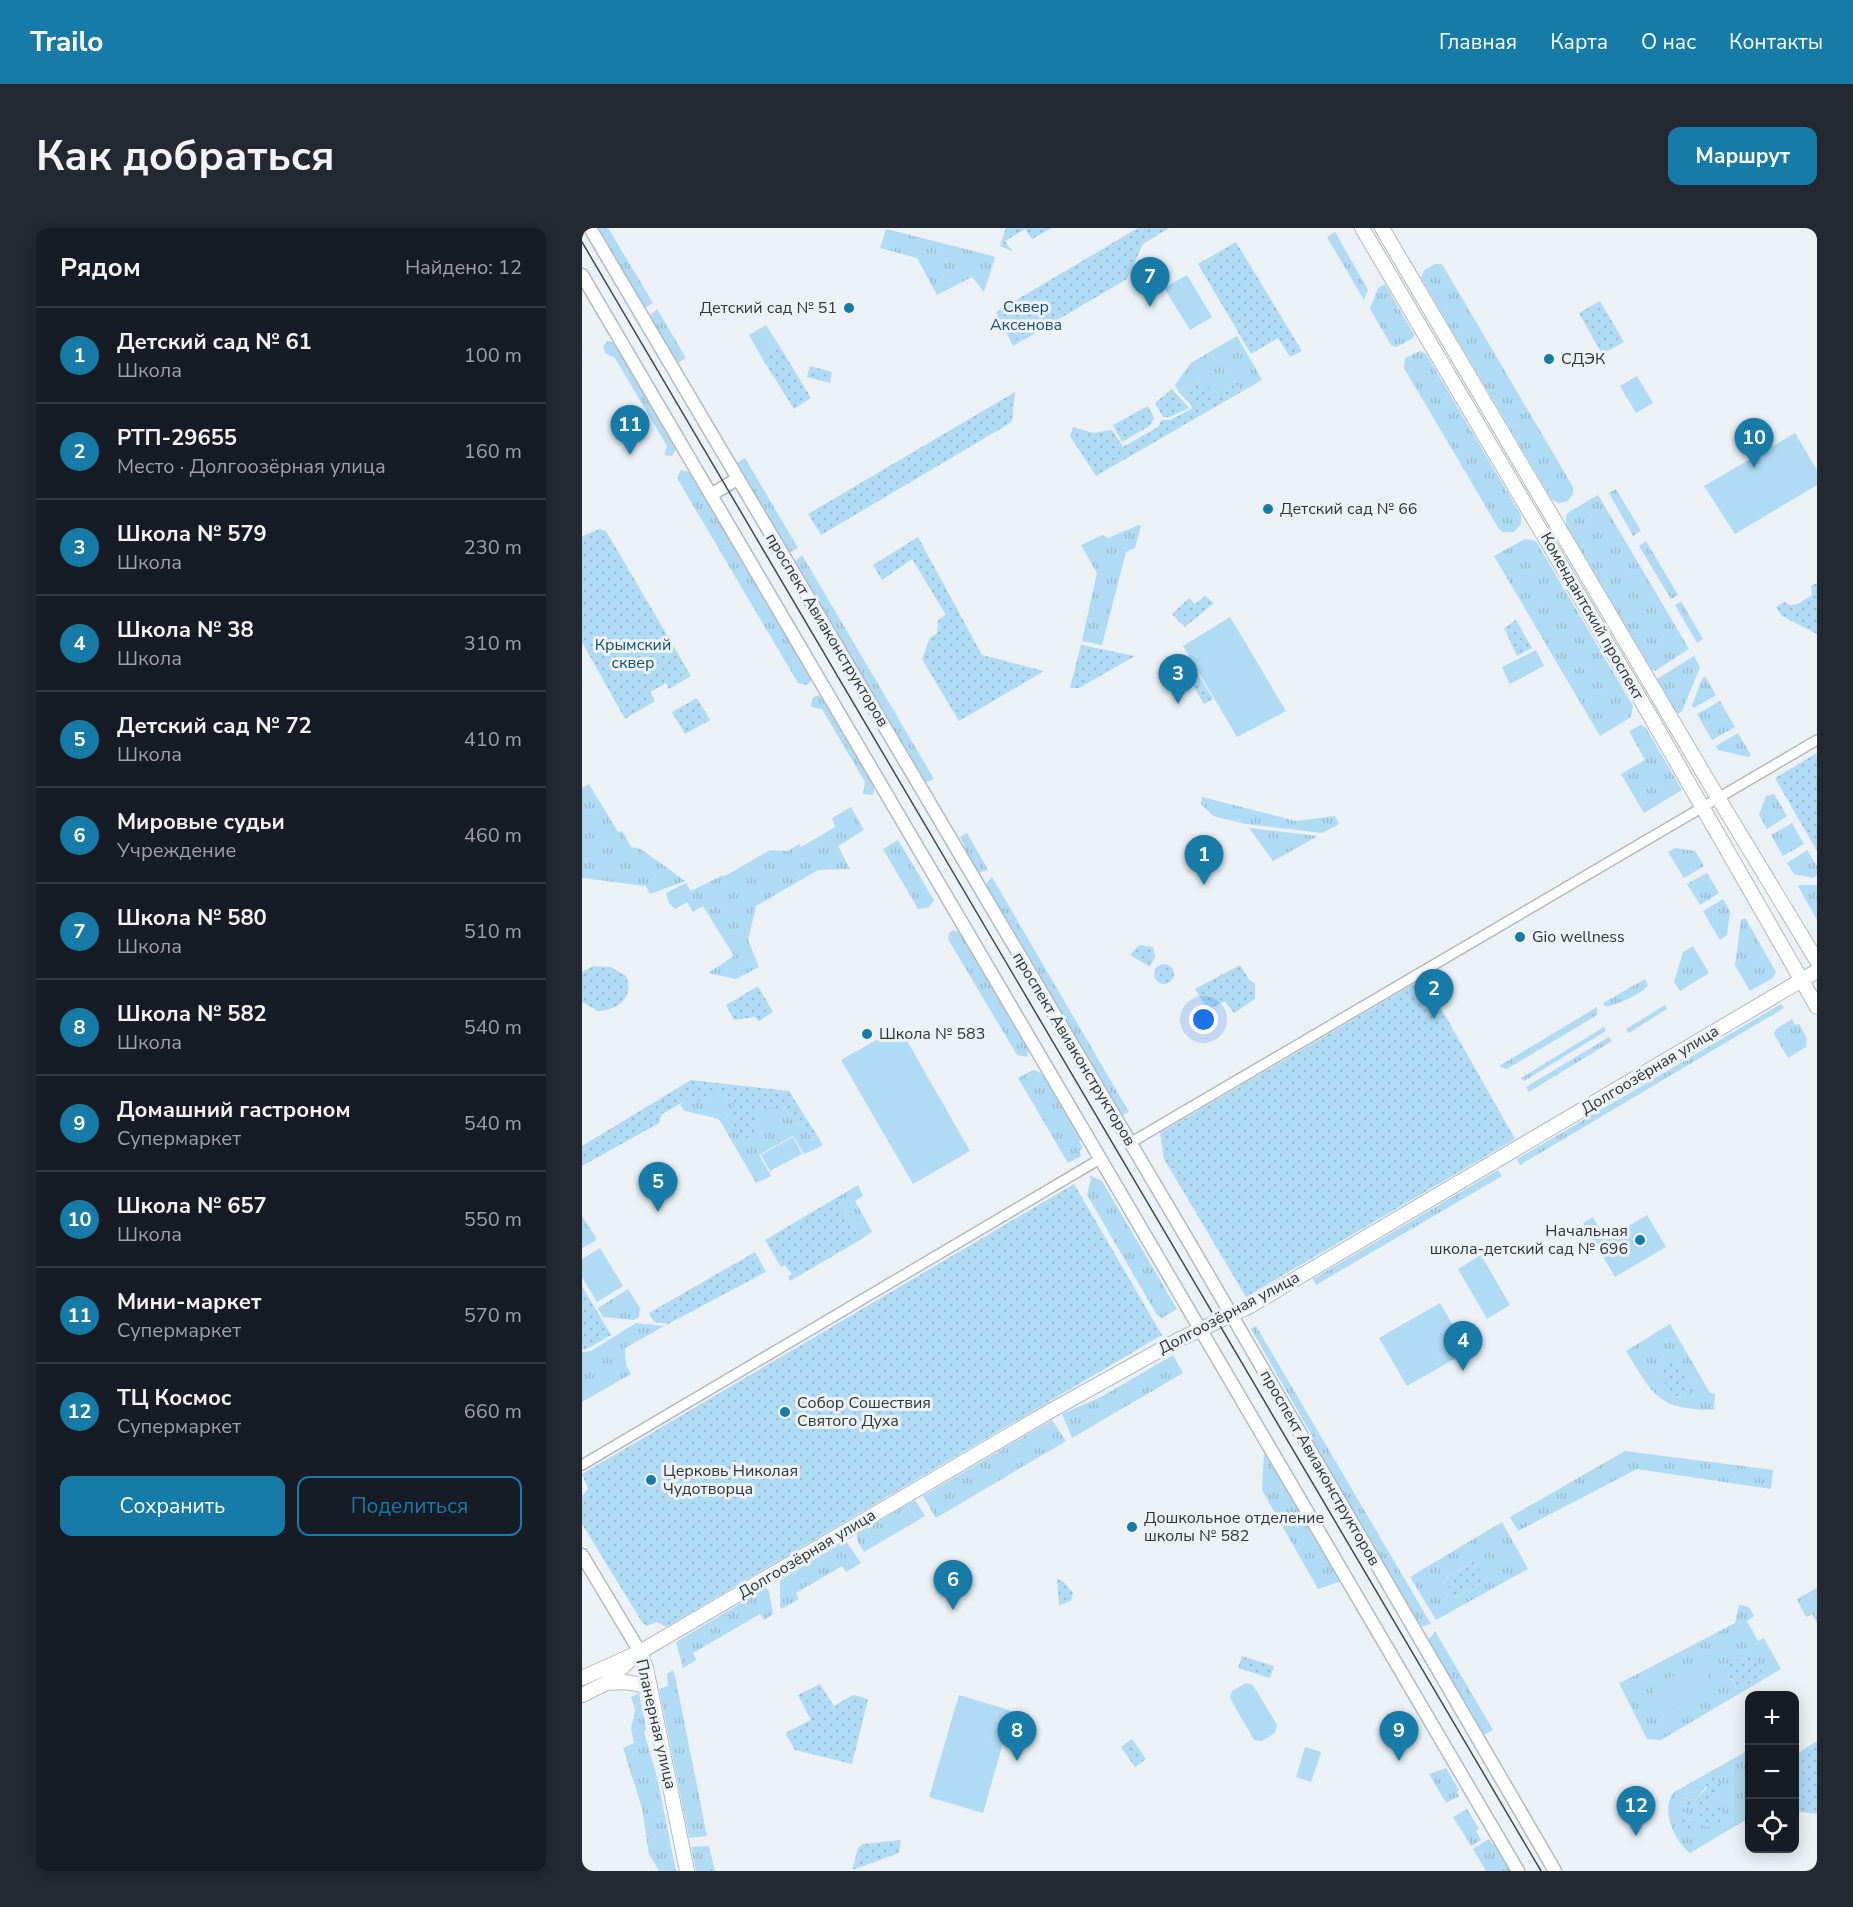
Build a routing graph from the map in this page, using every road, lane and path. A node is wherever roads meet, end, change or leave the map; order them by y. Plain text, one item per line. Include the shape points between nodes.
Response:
1 (590, 228) edge
2 (1362, 228) edge
3 (1382, 228) edge
4 (582, 276) edge
5 (737, 479) junction
6 (711, 495) junction
7 (1817, 740) edge
8 (1718, 797) junction
9 (1702, 807) junction
10 (1817, 961) edge
11 (1817, 971) edge
12 (1801, 981) junction
13 (1817, 1007) edge
14 (1130, 1143) junction
15 (1100, 1159) junction
16 (1231, 1315) junction
17 (1200, 1329) junction
18 (582, 1465) edge
19 (582, 1554) edge
20 (640, 1652) junction
21 (582, 1678) edge
22 (606, 1683) junction
23 (650, 1686) junction
24 (582, 1695) edge
25 (687, 1871) edge
26 (1518, 1871) edge
27 (1555, 1871) edge

1 - 5 street, проспект Авиаконструкторов
2 - 9 main road, Комендантский проспект
3 - 8 main road, Комендантский проспект
4 - 6 street, проспект Авиаконструкторов
5 - 6 street
5 - 14 street, проспект Авиаконструкторов
6 - 15 street, проспект Авиаконструкторов
7 - 8 street
8 - 9 street
8 - 10 main road, Комендантский проспект
9 - 12 main road, Комендантский проспект
9 - 14 street
11 - 12 main road, Долгоозёрная улица
12 - 13 main road, Комендантский проспект
12 - 16 main road, Долгоозёрная улица
14 - 16 street, проспект Авиаконструкторов
15 - 17 street, проспект Авиаконструкторов
15 - 18 street
16 - 17 main road, Долгоозёрная улица
16 - 27 street, проспект Авиаконструкторов
17 - 20 main road, Долгоозёрная улица via 1052,1410
17 - 26 street, проспект Авиаконструкторов
19 - 20 street, Планерная улица
20 - 21 main road
20 - 22 main road
20 - 23 main road, Планерная улица
22 - 23 main road
22 - 24 main road
23 - 25 main road, Планерная улица

